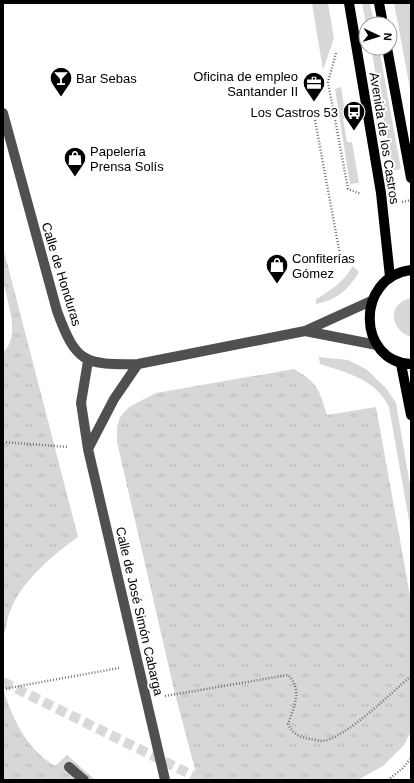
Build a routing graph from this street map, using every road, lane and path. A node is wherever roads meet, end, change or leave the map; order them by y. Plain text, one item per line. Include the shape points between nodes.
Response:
1 (349, 3) edge
2 (379, 3) edge
3 (381, 16) edge
4 (337, 52) dead end
5 (388, 56) edge
6 (3, 113) edge
7 (315, 120) dead end
8 (411, 178) edge
9 (365, 195) dead end
10 (341, 260) dead end
11 (411, 270) edge
12 (390, 277) junction
13 (371, 301) junction
14 (305, 331) junction
15 (378, 344) junction
16 (88, 361) junction
17 (138, 364) junction
18 (406, 364) edge
19 (411, 415) edge
20 (3, 442) edge
21 (88, 449) junction
22 (138, 665) junction
23 (411, 676) edge
24 (3, 688) edge
25 (147, 700) junction
26 (411, 758) edge
27 (69, 767) dead end
28 (84, 780) edge
29 (165, 780) edge
30 (388, 780) edge

1 - 12 main road, Avenida de los Castros via 381,193
2 - 3 main road
4 - 9 path via 328,82 346,181 348,189
5 - 8 main road, Avenida de los Castros
6 - 16 street, Calle de Honduras via 57,311 74,348
7 - 10 path
11 - 12 main road via 401,271
12 - 13 main road via 379,287
13 - 14 street
13 - 15 main road via 371,333
14 - 15 street
14 - 17 street
15 - 18 main road via 386,354
16 - 17 street via 114,365
16 - 21 street, Calle de José Simón Cabarga via 81,403
17 - 21 street via 114,399
18 - 19 main road
20 - 21 path
21 - 22 street, Calle de José Simón Cabarga
22 - 24 path
22 - 25 street, Calle de José Simón Cabarga
23 - 25 path via 351,727 322,741 301,738 288,724 297,694 294,681 288,675
25 - 29 street, Calle de José Simón Cabarga
26 - 30 path
27 - 28 street

